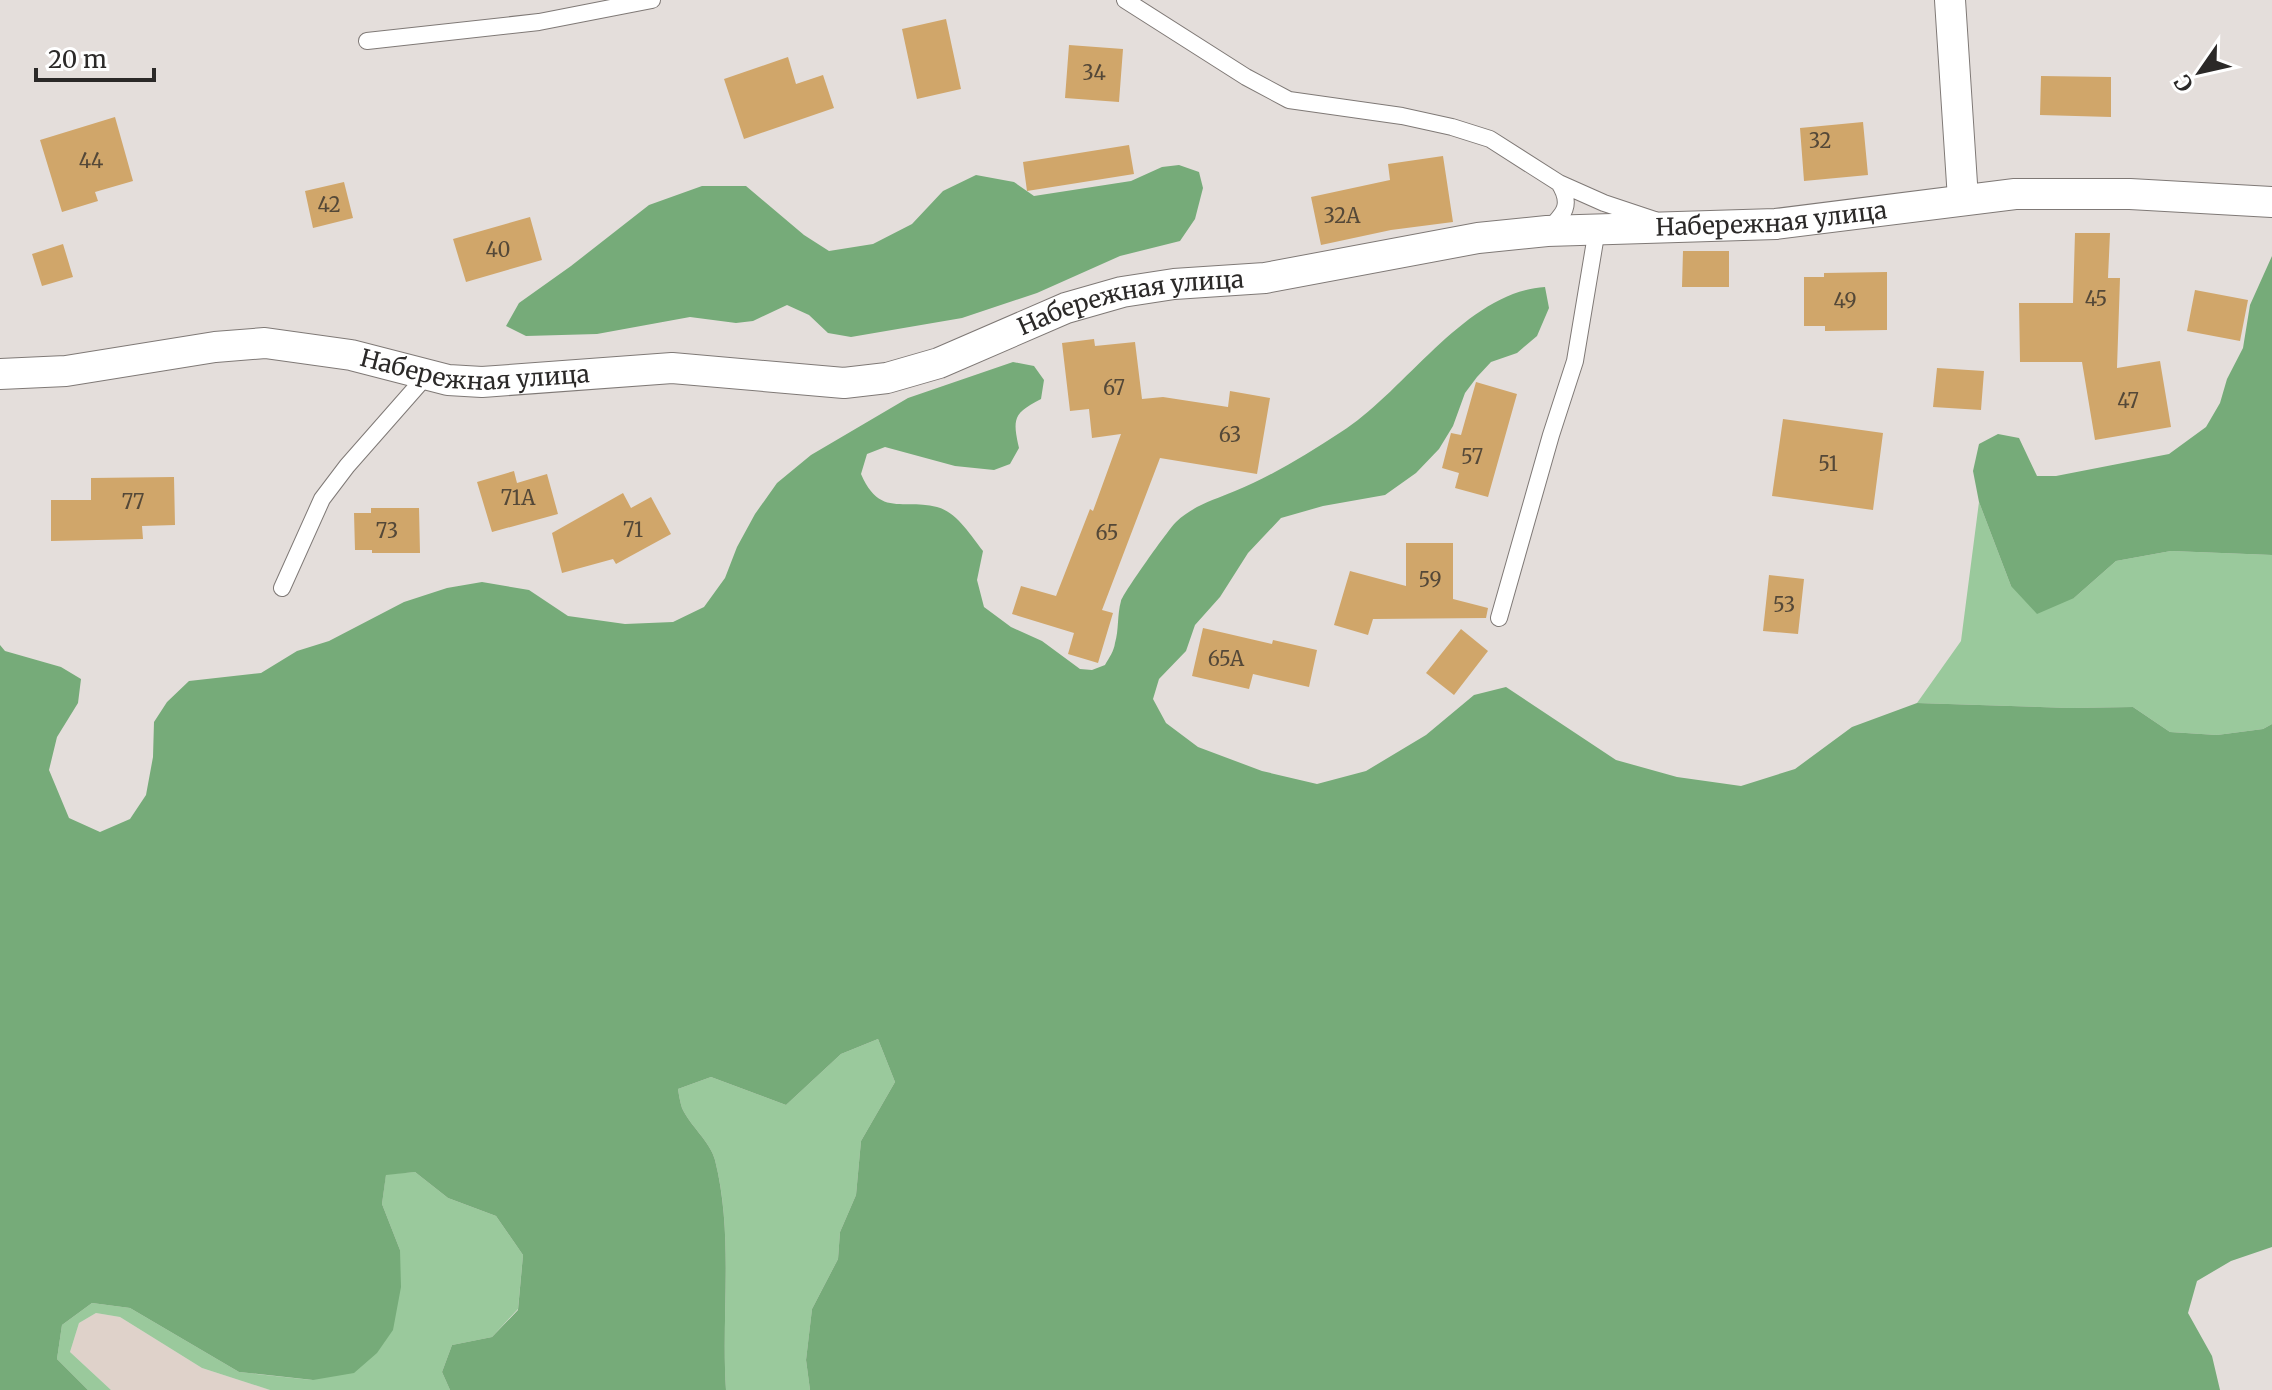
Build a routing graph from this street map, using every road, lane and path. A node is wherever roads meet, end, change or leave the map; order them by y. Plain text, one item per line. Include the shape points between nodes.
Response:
1 (652, 0) edge
2 (1125, 0) edge
3 (1950, 0) edge
4 (367, 41) dead end
5 (1559, 183) junction
6 (1963, 199) junction
7 (2272, 202) edge
8 (1674, 227) junction
9 (1597, 229) junction
10 (1547, 231) junction
11 (0, 374) edge
12 (427, 375) junction
13 (282, 588) dead end
14 (1499, 618) dead end

1 - 4 lane via 539,22
2 - 5 lane via 1289,100 1452,127 1490,139
3 - 6 street
5 - 8 lane
5 - 10 lane via 1566,194 1565,209
6 - 7 street, Набережная улица via 2115,194
6 - 8 street, Набережная улица via 1776,224
8 - 9 street, Набережная улица
9 - 10 street, Набережная улица
9 - 14 lane via 1575,361
10 - 12 street, Набережная улица via 1478,238 1265,278 1122,292 1066,308 939,363 887,378 844,383 672,368 482,382
11 - 12 street, Набережная улица via 66,371 265,343 351,355
12 - 13 lane via 322,499

